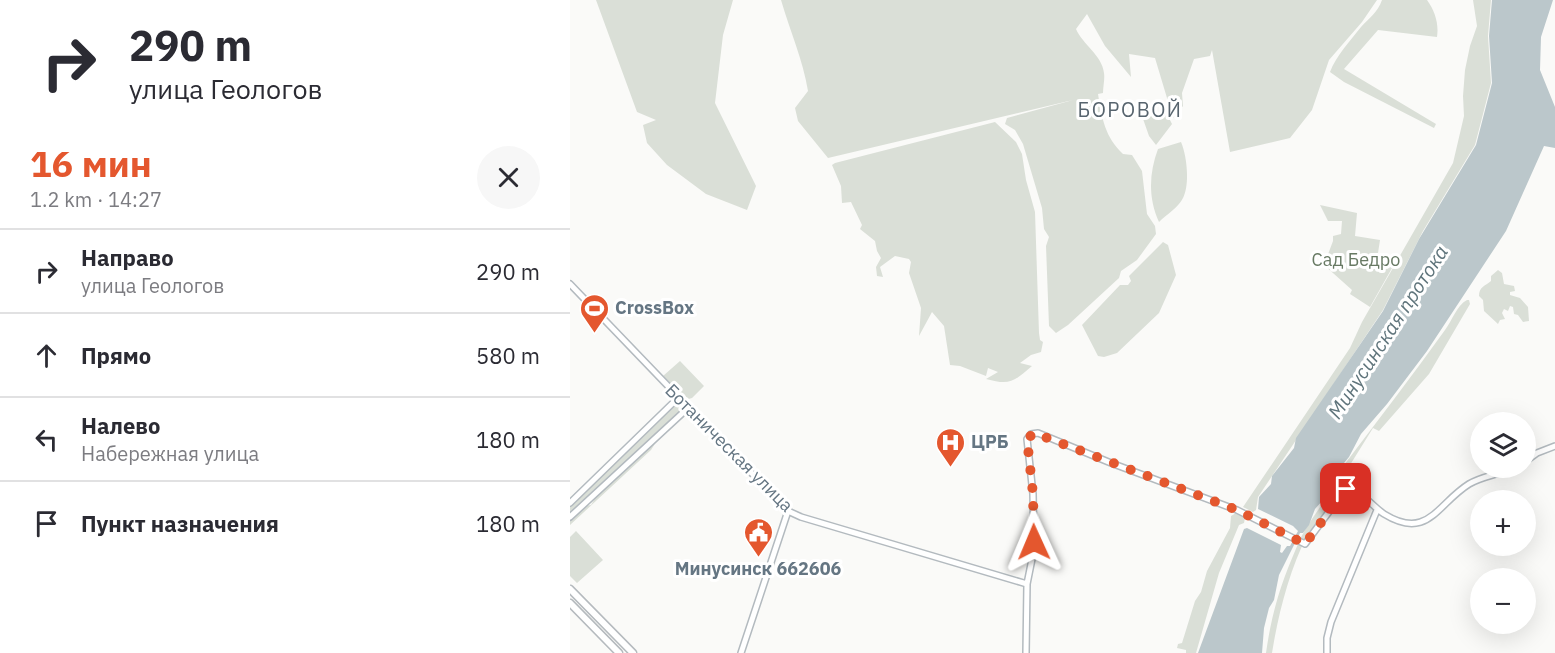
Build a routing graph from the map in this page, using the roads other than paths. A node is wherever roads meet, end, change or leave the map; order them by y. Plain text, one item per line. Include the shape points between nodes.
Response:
1 (570, 284) edge
2 (678, 398) junction
3 (688, 408) junction
4 (1555, 446) edge
5 (1536, 454) edge
6 (1485, 478) edge
7 (570, 503) edge
8 (1377, 510) junction
9 (788, 511) junction
10 (570, 518) edge
11 (1027, 584) junction
12 (570, 589) edge
13 (570, 603) edge
14 (619, 653) edge
15 (633, 653) edge
16 (741, 653) edge
17 (1026, 653) edge
18 (1327, 653) edge

1 - 2 street, Ботаническая улица
2 - 3 street, Ботаническая улица
2 - 7 street
3 - 9 street, Ботаническая улица
3 - 10 street
4 - 5 street
6 - 8 street via 1469,484 1419,524 1407,524
8 - 11 street via 1353,490 1346,489 1303,543 1242,513 1038,433 1031,434 1027,439 1034,549
8 - 18 street via 1331,622
9 - 11 street, Ботаническая улица
9 - 16 street
11 - 17 street
12 - 15 main road
13 - 14 main road

